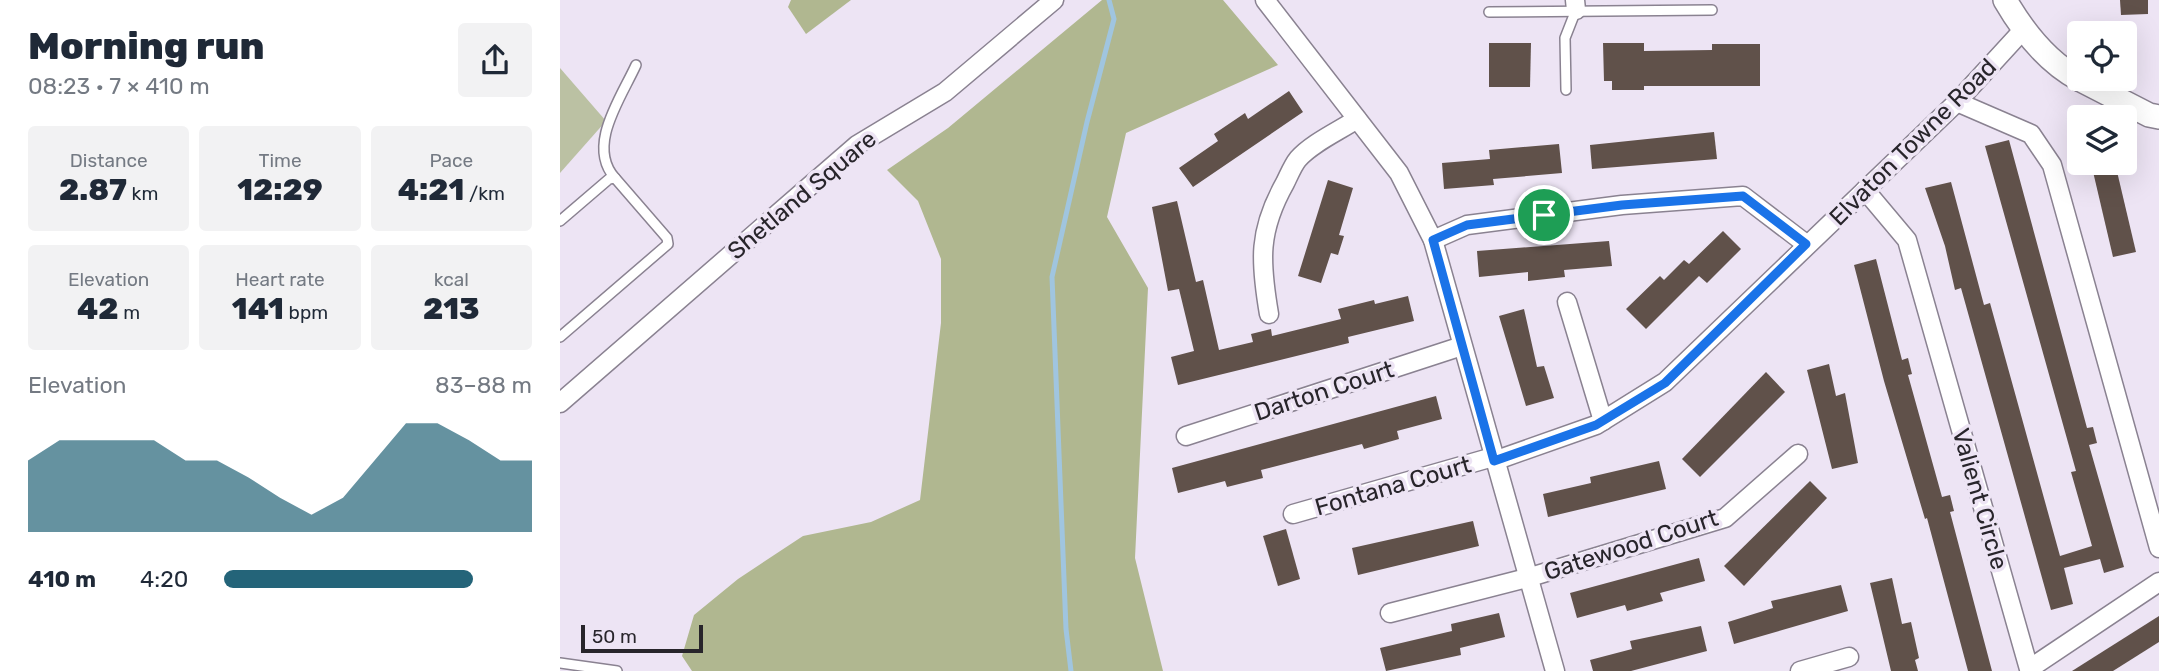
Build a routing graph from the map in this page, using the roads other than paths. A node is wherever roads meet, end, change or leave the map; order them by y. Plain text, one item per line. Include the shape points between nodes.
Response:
1 (1054, 0) edge
2 (1265, 0) edge
3 (2006, 0) edge
4 (1576, 5) edge
5 (1712, 10) dead end
6 (1489, 12) dead end
7 (2023, 30) junction
8 (636, 65) dead end
9 (2067, 73) edge
10 (1566, 90) dead end
11 (2102, 91) edge
12 (1956, 102) junction
13 (2159, 117) edge
14 (1357, 119) junction
15 (615, 178) junction
16 (1865, 190) junction
17 (560, 221) edge
18 (1433, 240) junction
19 (1806, 244) junction
20 (1567, 302) dead end
21 (1269, 314) dead end
22 (560, 337) edge
23 (1462, 346) junction
24 (560, 403) edge
25 (1603, 421) junction
26 (1186, 436) dead end
27 (1798, 454) dead end
28 (1493, 459) junction
29 (1293, 514) dead end
30 (2159, 548) edge
31 (1527, 578) junction
32 (2159, 582) edge
33 (1390, 613) dead end
34 (1849, 657) dead end
35 (560, 663) edge
36 (617, 671) edge
37 (1555, 671) edge
38 (1800, 671) edge

1 - 24 street, Shetland Square via 945,92 857,145
2 - 14 street
3 - 7 street
4 - 5 lane
4 - 6 lane
4 - 10 lane via 1565,38
7 - 9 street
7 - 12 street, Elvaton Towne Road
8 - 15 lane via 603,144 606,169
11 - 13 street
12 - 16 street, Elvaton Towne Road
12 - 30 street via 2031,134 2052,165
14 - 18 street via 1399,173
14 - 21 street via 1298,158 1278,195 1262,245
15 - 17 lane via 608,179
15 - 22 lane via 668,244
16 - 19 street, Elvaton Towne Road
16 - 32 street, Valient Circle via 1907,240 2029,669
18 - 19 street via 1467,225 1622,205 1743,196
18 - 23 street
19 - 25 street, Elvaton Towne Road via 1665,383
20 - 25 street
23 - 26 street, Darton Court
23 - 28 street
25 - 28 street, Elvaton Towne Road
27 - 31 street, Gatewood Court via 1725,518
28 - 29 street, Fontana Court
28 - 31 street
31 - 33 street, Gatewood Court
31 - 37 street
34 - 38 street
35 - 36 lane

